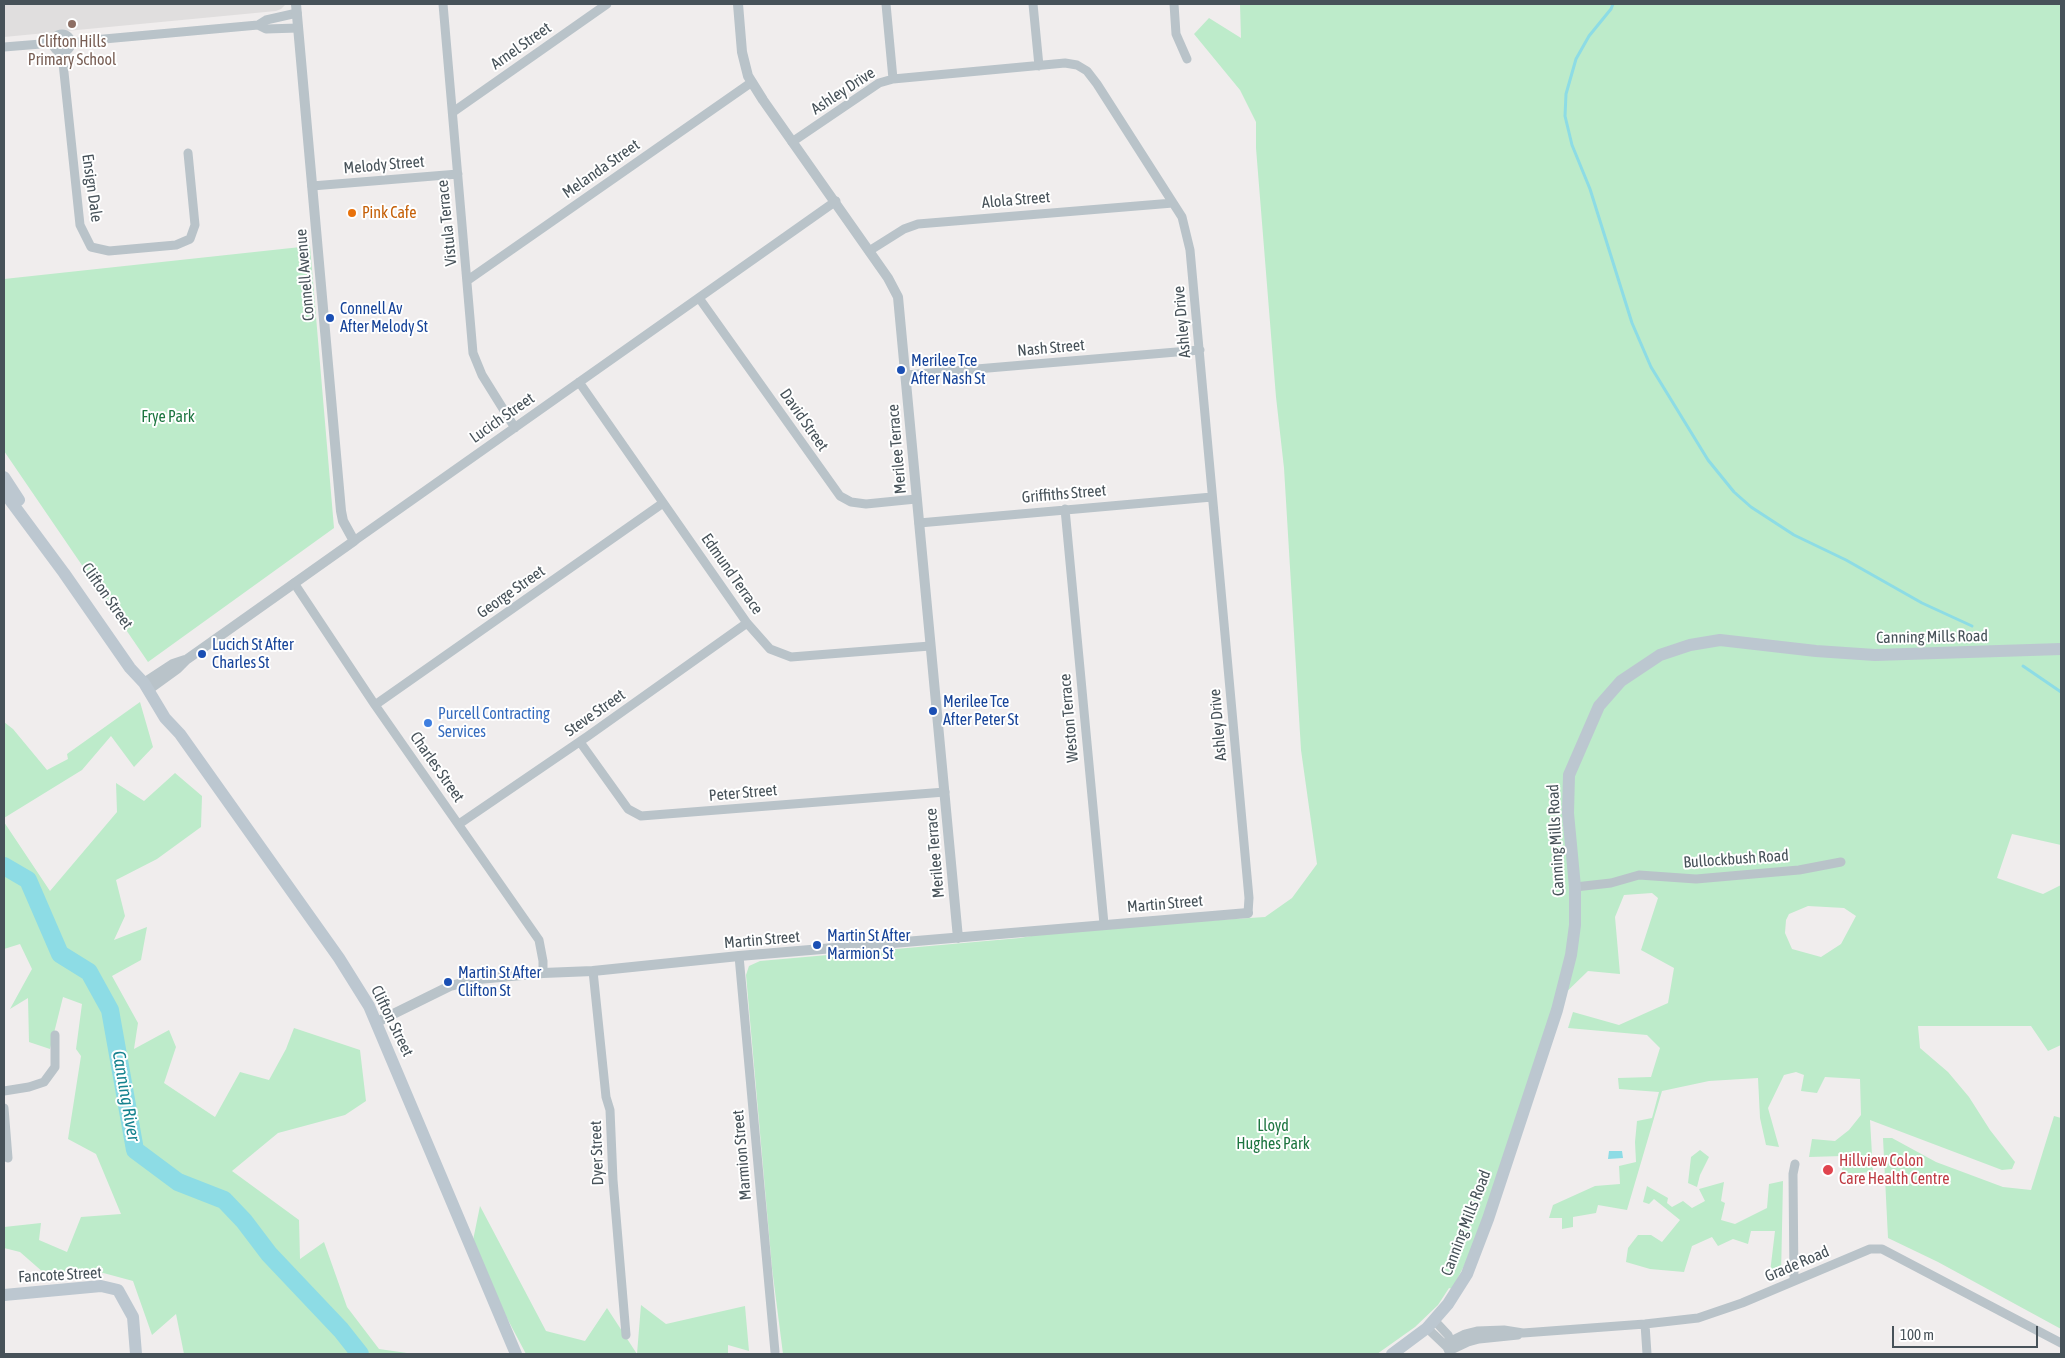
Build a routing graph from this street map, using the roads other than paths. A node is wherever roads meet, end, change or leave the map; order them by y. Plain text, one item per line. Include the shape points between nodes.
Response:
1 (443, 4) edge
2 (738, 4) edge
3 (886, 4) edge
4 (1033, 4) edge
5 (1174, 4) edge
6 (602, 5) edge
7 (296, 9) edge
8 (258, 25) junction
9 (298, 28) junction
10 (54, 38) junction
11 (41, 44) junction
12 (69, 44) junction
13 (4, 47) edge
14 (57, 50) junction
15 (1187, 59) dead end
16 (63, 63) junction
17 (1039, 66) junction
18 (893, 78) junction
19 (752, 82) junction
20 (453, 112) junction
21 (792, 142) junction
22 (188, 153) dead end
23 (458, 174) junction
24 (312, 186) junction
25 (836, 201) junction
26 (1173, 203) junction
27 (869, 251) junction
28 (468, 280) junction
29 (699, 298) junction
30 (1200, 350) junction
31 (906, 375) junction
32 (580, 382) junction
33 (515, 428) junction
34 (4, 477) edge
35 (4, 492) edge
36 (1212, 497) junction
37 (916, 499) junction
38 (663, 503) junction
39 (1065, 508) junction
40 (919, 523) junction
41 (354, 541) junction
42 (294, 583) junction
43 (747, 623) junction
44 (930, 646) junction
45 (2061, 649) edge
46 (149, 684) junction
47 (375, 705) junction
48 (580, 742) junction
49 (944, 792) junction
50 (459, 824) junction
51 (1840, 862) dead end
52 (1575, 887) junction
53 (1248, 913) joint
54 (1104, 924) junction
55 (958, 938) junction
56 (739, 956) junction
57 (593, 971) junction
58 (544, 973) junction
59 (377, 1022) junction
60 (55, 1035) dead end
61 (4, 1091) edge
62 (4, 1108) edge
63 (8, 1158) dead end
64 (1795, 1164) dead end
65 (1794, 1281) junction
66 (4, 1295) edge
67 (1431, 1324) junction
68 (1645, 1324) junction
69 (626, 1335) dead end
70 (2061, 1344) edge
71 (1452, 1350) edge
72 (775, 1352) dead end
73 (136, 1354) edge
74 (516, 1354) edge
75 (1392, 1354) edge
76 (1647, 1354) edge

1 - 20 street, Vistula Terrace
2 - 19 street, Merilee Terrace via 745,66
3 - 18 street
4 - 17 street
5 - 15 street via 1176,34
6 - 20 street, Arnel Street
7 - 8 street
7 - 9 street, Connell Avenue
8 - 9 street via 266,29
8 - 12 street
9 - 24 street, Connell Avenue
10 - 11 street
10 - 12 street via 60,34
10 - 14 street, Ensign Dale
11 - 13 street
11 - 14 street
12 - 14 street via 64,52
12 - 16 street, Ensign Dale
14 - 16 street, Ensign Dale
16 - 22 street, Ensign Dale via 80,226 91,247 109,251 176,245 190,239 194,225
17 - 18 street, Ashley Drive
17 - 26 street, Ashley Drive via 1065,63 1087,71
18 - 21 street, Ashley Drive via 879,83
19 - 21 street, Merilee Terrace
19 - 28 street, Melanda Street
20 - 23 street, Vistula Terrace
21 - 25 street, Merilee Terrace
23 - 24 street, Melody Street
23 - 28 street, Vistula Terrace
24 - 41 street, Connell Avenue via 341,511
25 - 27 street, Merilee Terrace
25 - 29 street, Lucich Street
26 - 27 street, Alola Street via 918,224
26 - 30 street, Ashley Drive via 1182,217 1190,250
27 - 31 street, Merilee Terrace via 898,297
28 - 33 street, Vistula Terrace via 473,353 482,375
29 - 32 street, Lucich Street
29 - 37 street, David Street via 840,496 866,504
30 - 31 street, Nash Street
30 - 36 street, Ashley Drive
31 - 37 street, Merilee Terrace
32 - 33 street, Lucich Street
32 - 38 street, Edmund Terrace
33 - 41 street, Lucich Street
34 - 46 main road, Clifton Street
35 - 46 main road, Clifton Street via 130,668
36 - 39 street, Griffiths Street
36 - 53 street, Ashley Drive
37 - 40 street, Merilee Terrace
38 - 43 street, Edmund Terrace
38 - 47 street, George Street
39 - 40 street, Griffiths Street
39 - 54 street, Weston Terrace
40 - 44 street, Merilee Terrace
41 - 42 street, Lucich Street
42 - 46 street, Lucich Street
42 - 47 street, Charles Street
43 - 44 street, Edmund Terrace via 770,649 791,656
43 - 48 street, Steve Street
44 - 49 street, Merilee Terrace
45 - 52 main road, Canning Mills Road via 1865,654 1720,640 1660,654 1621,680 1599,706 1569,776 1568,813
46 - 59 main road, Clifton Street via 171,714 180,734 339,958
47 - 50 street, Charles Street
48 - 49 street, Peter Street via 628,809 641,816
48 - 50 street, Steve Street
49 - 55 street, Merilee Terrace
50 - 58 street, Charles Street via 539,940
51 - 52 street, Bullockbush Road via 1799,870 1696,879 1639,875 1611,883
52 - 67 main road, Canning Mills Road via 1571,955 1557,1010 1468,1273
53 - 54 street, Martin Street
54 - 55 street, Martin Street
55 - 56 street, Martin Street
56 - 57 street, Martin Street
56 - 72 street, Marmion Street
57 - 58 street, Martin Street
57 - 69 street, Dyer Street via 610,1110
58 - 59 street, Martin Street via 479,978 450,986
59 - 74 main road, Clifton Street
60 - 61 street via 55,1067 44,1082
62 - 63 street
64 - 65 street
65 - 68 street, Grade Road via 1698,1318
65 - 70 street, Grade Road via 1870,1249 1882,1249
66 - 73 main road, Fancote Street via 101,1286 118,1290 133,1317
67 - 71 street
67 - 75 main road, Canning Mills Road
68 - 71 street, Grade Road via 1523,1333 1504,1330 1477,1332 1465,1334
68 - 76 street

